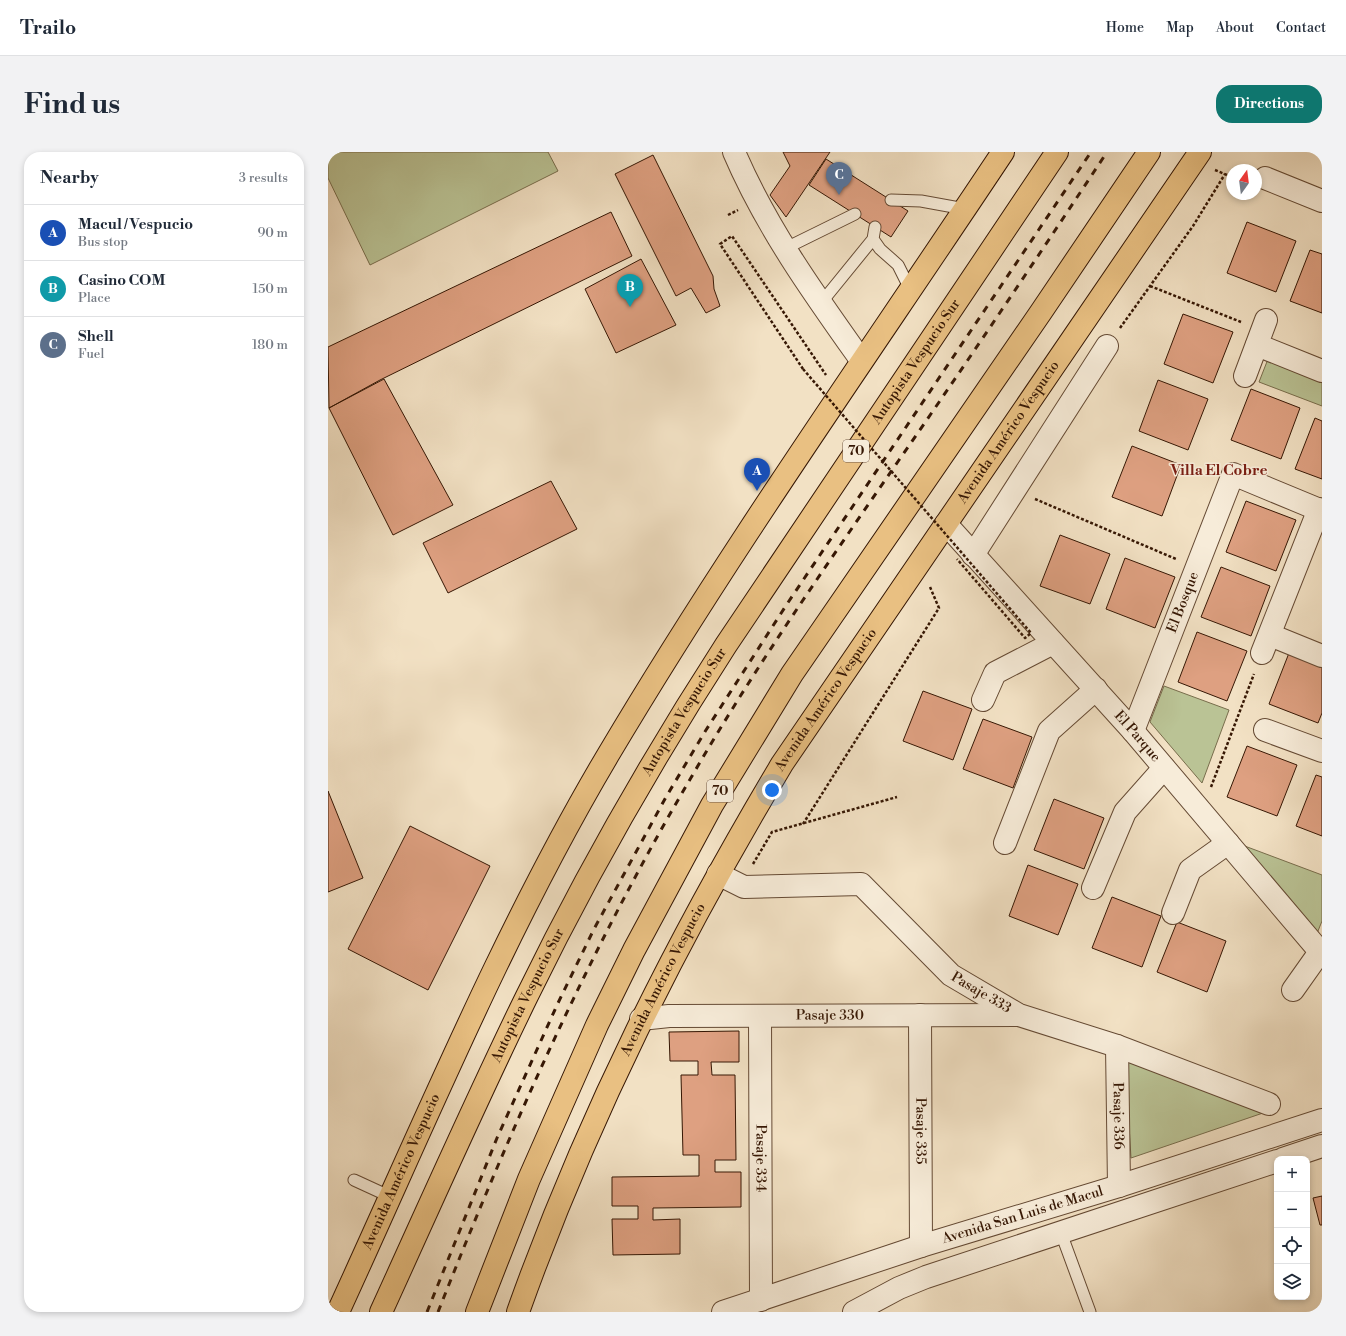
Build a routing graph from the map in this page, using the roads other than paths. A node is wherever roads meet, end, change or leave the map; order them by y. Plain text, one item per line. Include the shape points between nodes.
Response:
1 (734, 152) edge
2 (1003, 152) edge
3 (1053, 152) edge
4 (1057, 152) edge
5 (1149, 152) edge
6 (1153, 152) edge
7 (1204, 160) edge
8 (1265, 178) dead end
9 (1125, 187) junction
10 (1029, 195) junction
11 (891, 200) dead end
12 (1322, 201) edge
13 (964, 209) junction
14 (855, 214) dead end
15 (875, 227) dead end
16 (873, 239) junction
17 (786, 248) junction
18 (910, 289) junction
19 (821, 303) junction
20 (1107, 346) road end
21 (861, 360) junction
22 (1322, 371) edge
23 (1245, 376) dead end
24 (1320, 510) edge
25 (946, 524) junction
26 (965, 557) junction
27 (1052, 643) junction
28 (1322, 656) edge
29 (1096, 690) junction
30 (983, 700) dead end
31 (1265, 730) dead end
32 (1133, 731) junction
33 (1322, 751) edge
34 (1164, 768) junction
35 (1005, 843) dead end
36 (1228, 843) junction
37 (718, 874) junction
38 (1093, 888) dead end
39 (1173, 913) dead end
40 (1321, 952) edge
41 (1293, 990) dead end
42 (920, 1015) junction
43 (1019, 1015) junction
44 (760, 1016) junction
45 (641, 1019) junction
46 (1118, 1046) junction
47 (1269, 1104) dead end
48 (1322, 1120) edge
49 (1322, 1146) edge
50 (1293, 1156) edge
51 (1274, 1162) edge
52 (354, 1180) dead end
53 (1119, 1186) junction
54 (390, 1197) junction
55 (1061, 1233) junction
56 (921, 1246) junction
57 (761, 1300) junction
58 (525, 1305) edge
59 (338, 1312) edge
60 (381, 1312) edge
61 (477, 1312) edge
62 (723, 1312) edge
63 (854, 1312) edge
64 (1090, 1312) edge

1 - 17 street via 756,201
2 - 13 main road, Avenida Américo Vespucio
3 - 10 main road
4 - 10 main road, Autopista Vespucio Sur / 70
5 - 9 main road, 70
6 - 9 main road
7 - 25 main road, Avenida Américo Vespucio
8 - 12 street
9 - 61 main road, 70 via 796,668 712,805 644,930 597,1025 529,1179
10 - 60 main road, Autopista Vespucio Sur / 70 via 726,645 644,778 527,996
11 - 13 lane via 921,201
13 - 18 main road, Avenida Américo Vespucio
14 - 17 lane
15 - 16 lane
16 - 18 lane via 898,265
16 - 19 lane
17 - 19 street
18 - 21 main road, Avenida Américo Vespucio
19 - 21 street
20 - 26 street via 1015,491
21 - 54 main road, Avenida Américo Vespucio via 705,600 608,756 500,959
22 - 23 street via 1262,332
24 - 28 street via 1266,644
24 - 32 street, El Bosque via 1232,474
25 - 26 street, El Parque
25 - 37 main road, Avenida Américo Vespucio via 782,764
26 - 27 street, El Parque
27 - 29 street, El Parque
27 - 30 street via 995,673
29 - 32 street, El Parque
29 - 35 street via 1049,730
31 - 33 street
32 - 34 street, El Parque
34 - 36 street, El Parque
34 - 38 street via 1125,812
36 - 39 street via 1190,870
36 - 40 street, El Parque
37 - 43 street, Pasaje 333 via 744,887 861,884 951,975
37 - 45 main road, Avenida Américo Vespucio
40 - 41 street
42 - 43 street, Pasaje 330
42 - 44 street, Pasaje 330
42 - 56 street, Pasaje 335
43 - 46 street, Pasaje 333
44 - 45 street, Pasaje 330 via 669,1016
44 - 57 street, Pasaje 334
45 - 58 main road, Avenida Américo Vespucio via 588,1136
46 - 47 street, Pasaje 333
46 - 53 street, Pasaje 336
48 - 53 street, Avenida San Luis de Macul
49 - 50 street
51 - 55 street, Avenida San Luis de Macul
52 - 54 lane
53 - 56 street, Avenida San Luis de Macul
54 - 59 main road, Avenida Américo Vespucio
55 - 63 street, Avenida San Luis de Macul via 926,1277
55 - 64 lane
56 - 57 street, Avenida San Luis de Macul
57 - 62 street, Avenida San Luis de Macul

